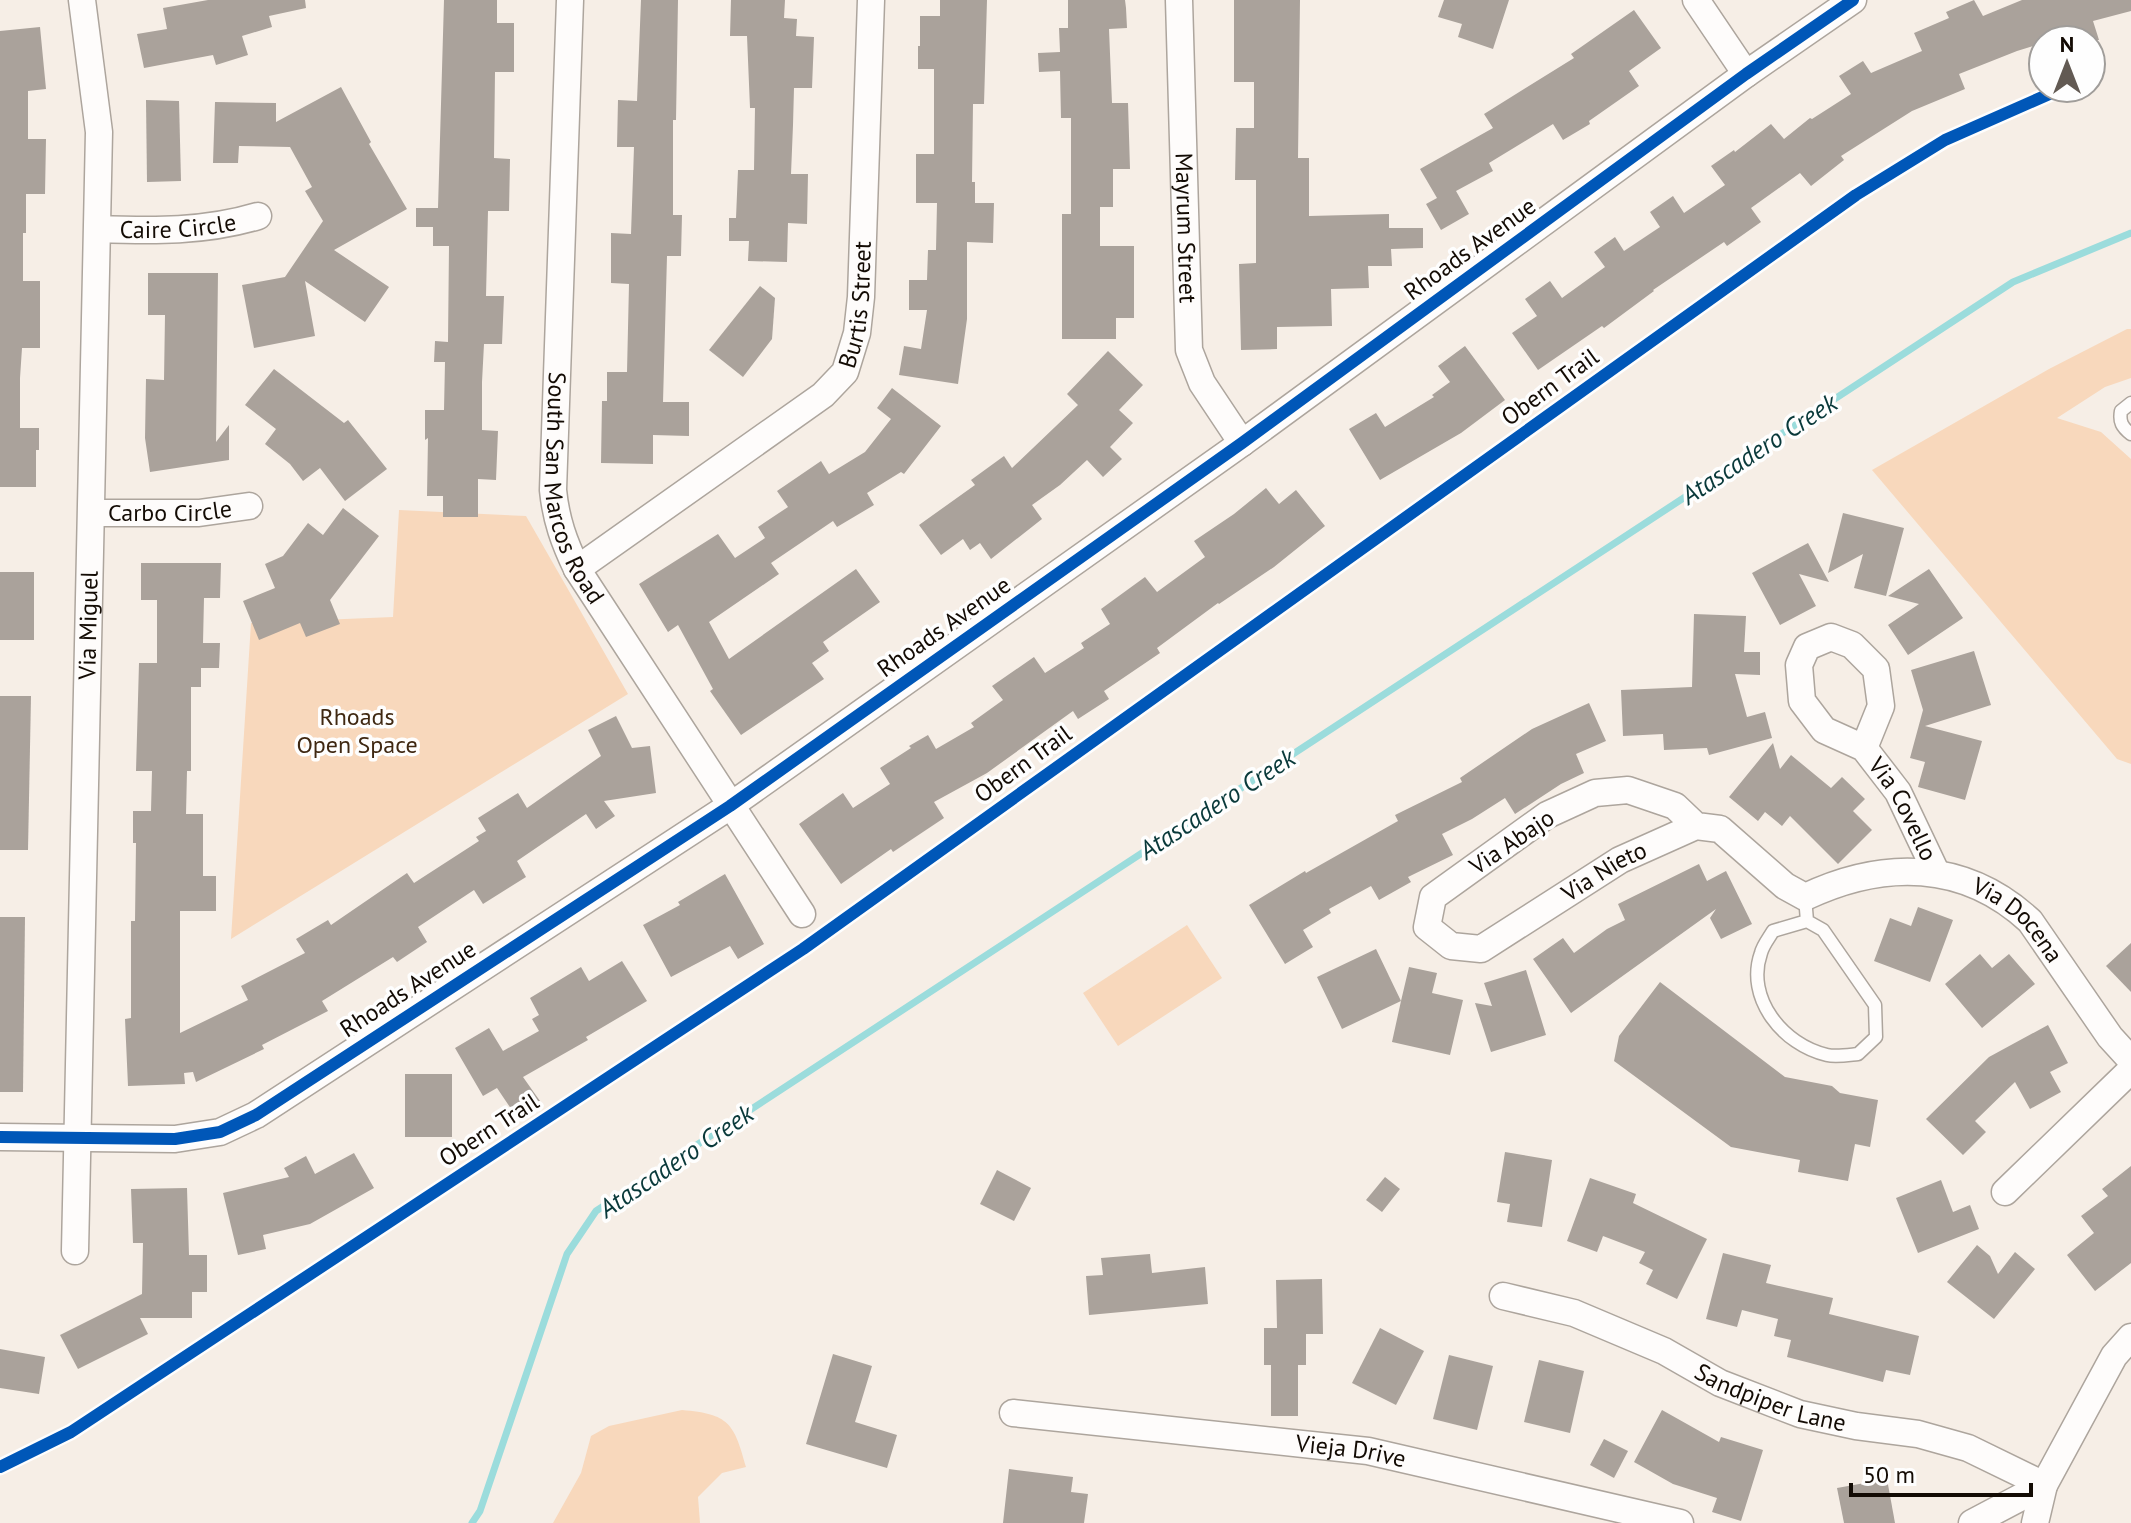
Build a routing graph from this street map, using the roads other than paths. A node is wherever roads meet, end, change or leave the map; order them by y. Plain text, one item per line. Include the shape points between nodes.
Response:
1 (82, 0) edge
2 (570, 0) edge
3 (871, 0) edge
4 (1179, 0) edge
5 (1696, 0) edge
6 (1853, 0) edge
7 (1746, 74) junction
8 (258, 216) dead end
9 (98, 229) junction
10 (2131, 403) edge
11 (2131, 434) edge
12 (1242, 443) junction
13 (249, 506) dead end
14 (92, 513) junction
15 (577, 569) junction
16 (1864, 748) dead end
17 (730, 806) junction
18 (1696, 826) junction
19 (1936, 872) junction
20 (1433, 897) joint
21 (1806, 909) junction
22 (802, 914) dead end
23 (2131, 1060) edge
24 (2131, 1070) edge
25 (0, 1137) edge
26 (78, 1139) junction
27 (2005, 1192) dead end
28 (75, 1251) dead end
29 (1503, 1296) dead end
30 (2131, 1337) edge
31 (1013, 1413) dead end
32 (2044, 1485) junction
33 (1680, 1523) edge
34 (1972, 1523) edge
35 (2035, 1523) edge

1 - 9 street, Via Miguel via 99,132
2 - 15 street, South San Marcos Road via 553,490 561,536
3 - 15 street, Burtis Street via 861,297 845,372 823,395
4 - 12 street, Mayrum Street via 1189,350 1202,383
5 - 7 street
6 - 7 street, Rhoads Avenue
7 - 12 street, Rhoads Avenue
8 - 9 street, Caire Circle via 175,231
9 - 14 street, Via Miguel
10 - 11 lane via 2120,419
12 - 17 street, Rhoads Avenue
13 - 14 street, Carbo Circle via 199,513
14 - 26 street, Via Miguel
15 - 17 street, South San Marcos Road
16 - 19 street, Via Covello via 1898,792
17 - 22 street, South San Marcos Road
17 - 26 street, Rhoads Avenue via 256,1115 220,1132 175,1139
18 - 20 street, Via Abajo via 1675,806 1628,790 1595,793 1547,815
18 - 20 street, Via Nieto via 1620,860 1481,949 1451,946 1427,927
18 - 21 street via 1720,829
19 - 21 street, Via Docena via 1886,871 1826,887
19 - 23 street, Via Docena via 1981,886 2019,910
21 - 21 lane via 1773,931 1761,951 1761,997 1774,1024 1799,1042 1827,1055 1858,1054 1876,1037 1875,1005
24 - 27 street
25 - 26 street, Rhoads Avenue
26 - 28 street, Via Miguel
29 - 32 street, Sandpiper Lane via 1574,1313 1664,1351 1720,1383 1800,1414 1968,1448
30 - 32 street via 2114,1356
31 - 33 street, Vieja Drive via 1368,1451
32 - 34 street
32 - 35 street

